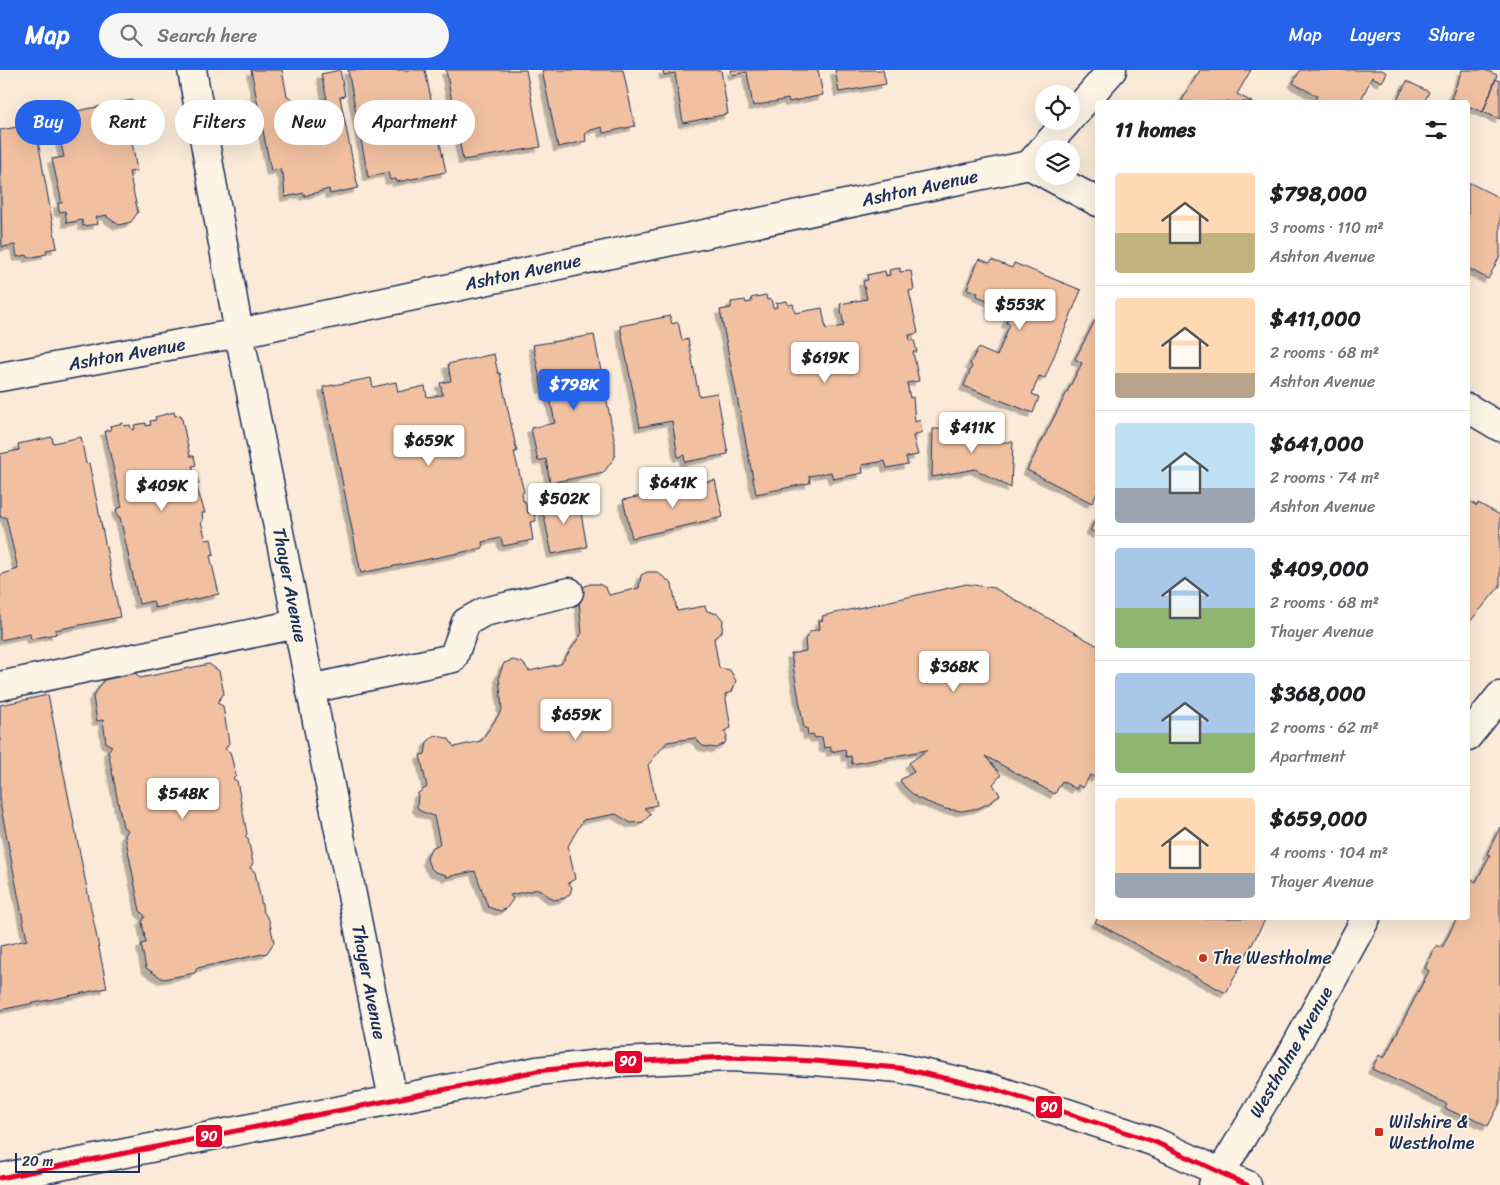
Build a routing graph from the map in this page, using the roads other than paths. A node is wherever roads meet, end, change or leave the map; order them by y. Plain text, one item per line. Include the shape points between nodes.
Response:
1 (192, 70) edge
2 (1112, 70) edge
3 (1080, 107) edge
4 (1035, 172) edge
5 (1067, 185) edge
6 (1095, 200) edge
7 (239, 333) junction
8 (0, 376) edge
9 (1470, 409) edge
10 (1500, 426) edge
11 (569, 592) dead end
12 (297, 624) junction
13 (0, 686) edge
14 (310, 689) junction
15 (1500, 696) edge
16 (1470, 734) edge
17 (1365, 920) edge
18 (393, 1099) junction
19 (0, 1178) edge
20 (1217, 1179) edge
21 (1247, 1185) edge

1 - 7 street, Thayer Avenue
2 - 3 street
4 - 7 street, Ashton Avenue
5 - 6 street
7 - 8 street, Ashton Avenue
7 - 12 street, Thayer Avenue
9 - 10 street
11 - 14 street via 484,612 466,622 453,658
12 - 13 street
12 - 14 street, Thayer Avenue
14 - 18 street, Thayer Avenue
15 - 16 street
17 - 20 street, Westholme Avenue via 1284,1068
18 - 19 street
18 - 20 street via 537,1071 619,1062 730,1057 899,1068 994,1088 1155,1142
20 - 21 street

